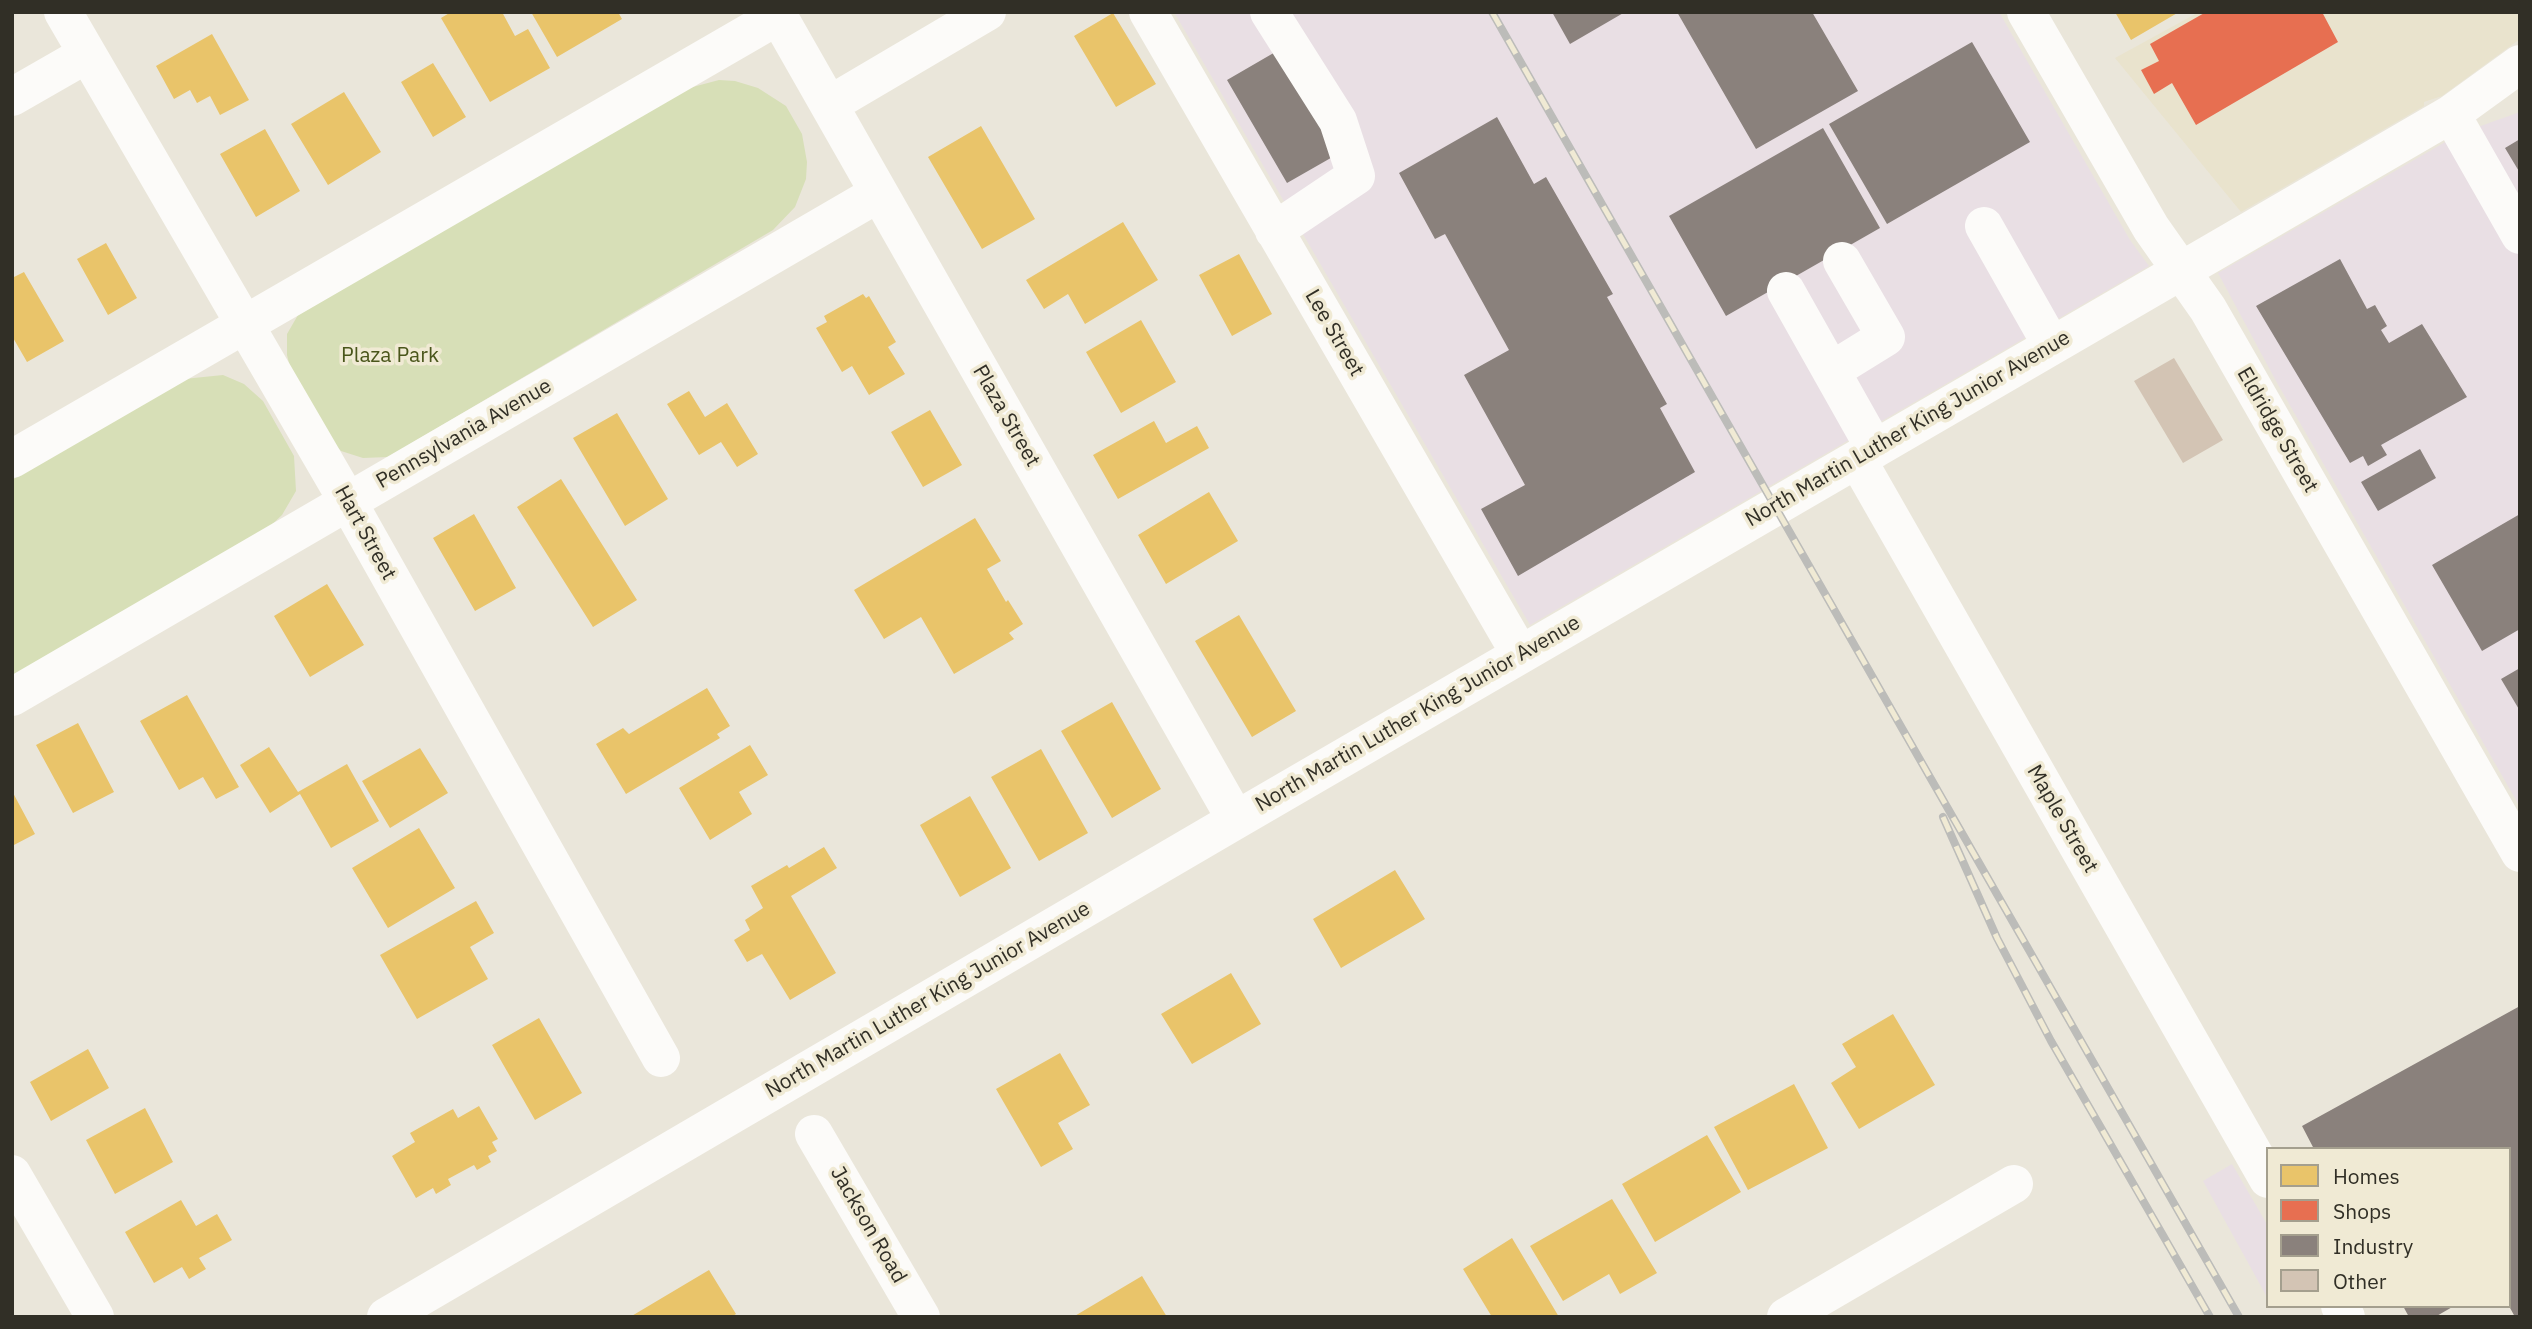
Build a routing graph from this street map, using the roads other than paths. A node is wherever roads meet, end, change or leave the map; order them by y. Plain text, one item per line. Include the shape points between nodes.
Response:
1 (63, 12) edge
2 (987, 12) edge
3 (1148, 12) edge
4 (1269, 12) edge
5 (2026, 12) edge
6 (777, 14) edge
7 (87, 54) junction
8 (2520, 64) edge
9 (2520, 90) edge
10 (12, 97) edge
11 (830, 105) junction
12 (2451, 114) junction
13 (879, 192) junction
14 (1984, 226) dead end
15 (1274, 231) junction
16 (2520, 235) edge
17 (1842, 261) dead end
18 (2181, 271) junction
19 (1786, 291) dead end
20 (244, 323) junction
21 (2052, 346) junction
22 (1831, 371) junction
23 (1866, 454) junction
24 (12, 459) edge
25 (348, 502) junction
26 (1520, 654) junction
27 (12, 696) edge
28 (1236, 820) junction
29 (2520, 853) edge
30 (661, 1058) dead end
31 (814, 1134) dead end
32 (12, 1174) edge
33 (2266, 1176) edge
34 (2014, 1184) dead end
35 (95, 1317) edge
36 (386, 1317) edge
37 (921, 1317) edge
38 (1786, 1317) edge

1 - 7 street, Hart Street
2 - 11 street
3 - 15 street, Lee Street
4 - 15 street via 1338,121 1356,176
5 - 18 street, Eldridge Street via 2151,228
6 - 11 street, Plaza Street
6 - 20 street
7 - 10 street
7 - 20 street, Hart Street
8 - 12 street, North Martin Luther King Junior Avenue
9 - 12 street, North Martin Luther King Junior Avenue
11 - 13 street, Plaza Street
12 - 16 street
12 - 18 street, North Martin Luther King Junior Avenue
13 - 25 street, Pennsylvania Avenue
13 - 28 street, Plaza Street
14 - 21 street
15 - 26 street, Lee Street
17 - 22 street via 1886,337
18 - 21 street, North Martin Luther King Junior Avenue
18 - 29 street, Eldridge Street via 2208,309
19 - 22 street, Maple Street
20 - 24 street
20 - 25 street, Hart Street
21 - 23 street, North Martin Luther King Junior Avenue
22 - 23 street, Maple Street
23 - 26 street, North Martin Luther King Junior Avenue
23 - 33 street, Maple Street
25 - 27 street, Pennsylvania Avenue
25 - 30 street, Hart Street
26 - 28 street, North Martin Luther King Junior Avenue
28 - 36 street, North Martin Luther King Junior Avenue
31 - 37 street, Jackson Road
32 - 35 street
34 - 38 street

